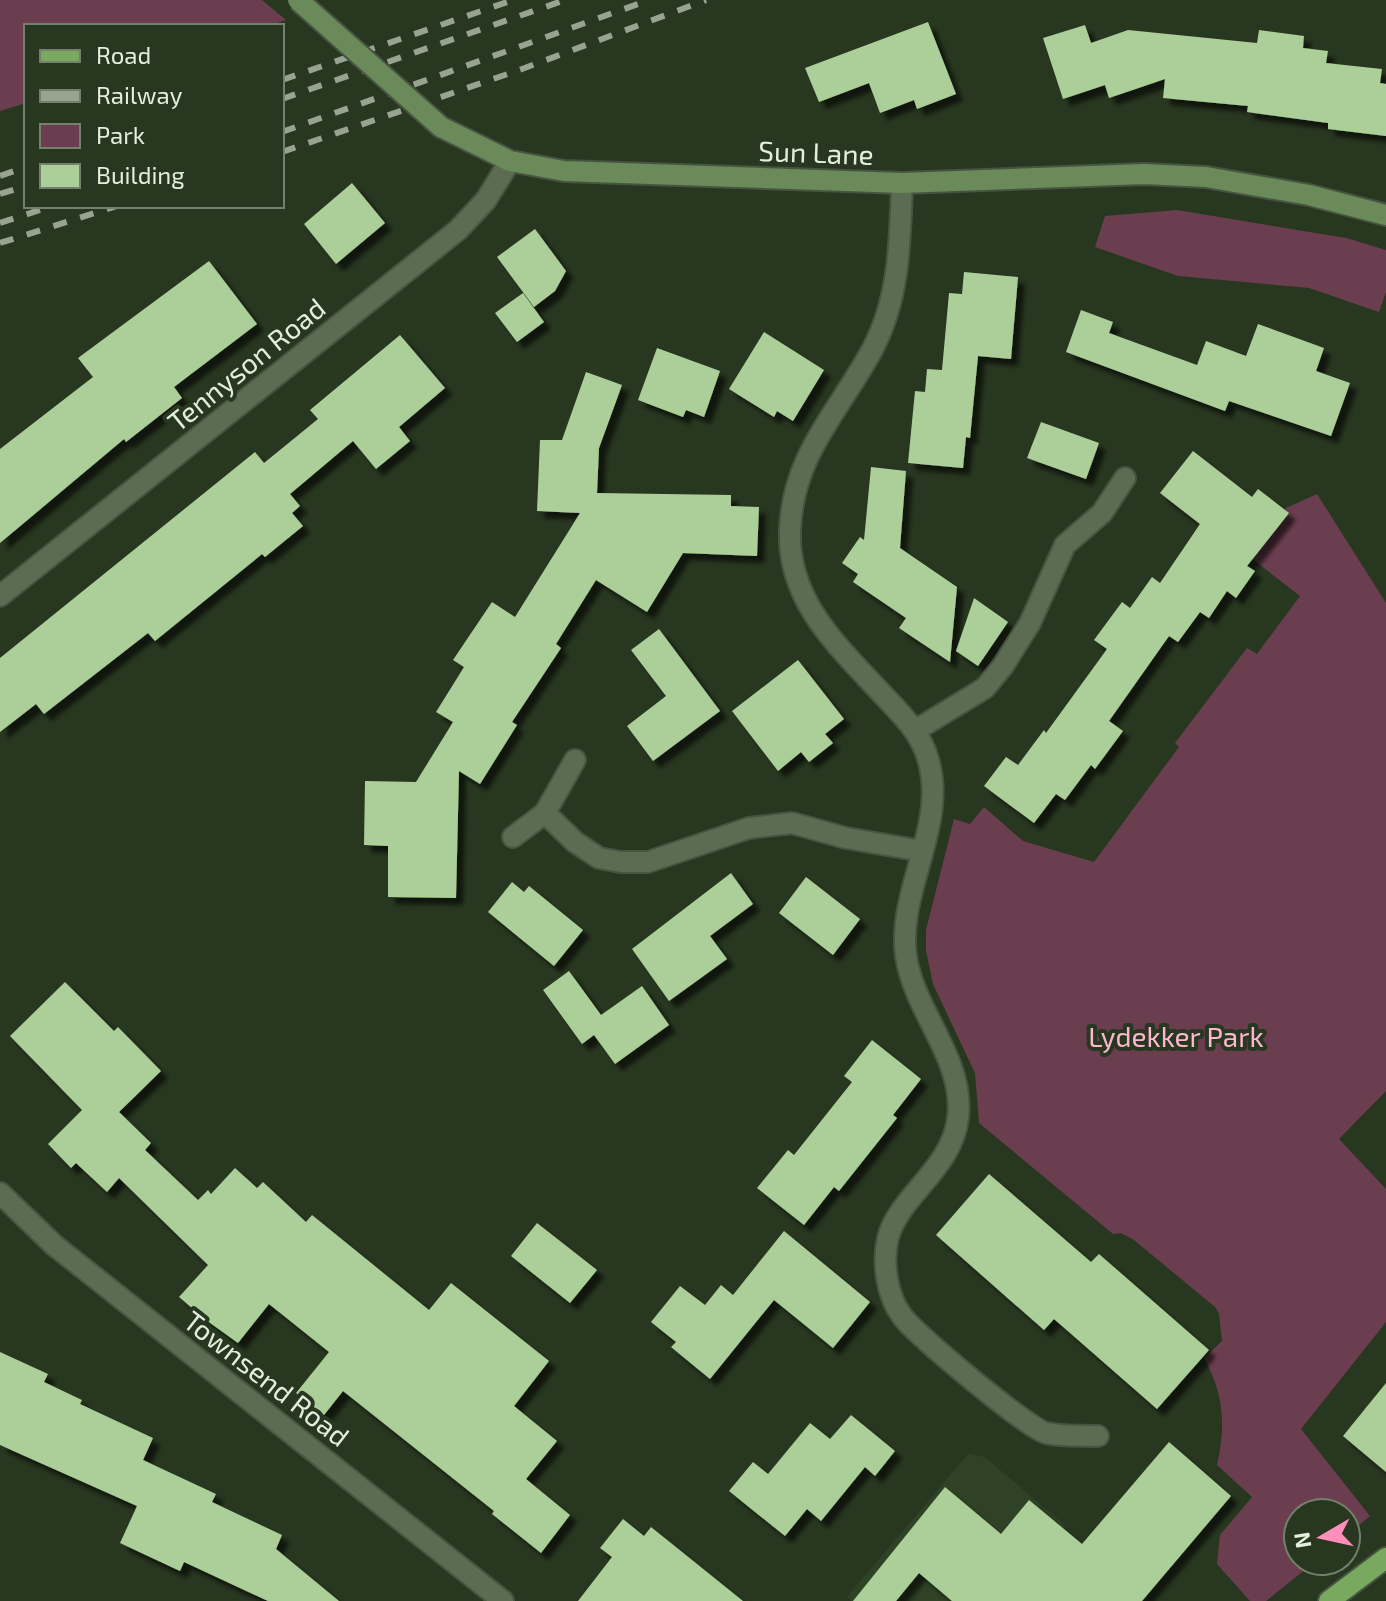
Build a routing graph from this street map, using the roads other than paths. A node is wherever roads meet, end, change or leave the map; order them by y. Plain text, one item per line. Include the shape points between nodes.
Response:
1 (298, 0) edge
2 (510, 161) junction
3 (902, 183) junction
4 (1386, 215) edge
5 (1125, 478) dead end
6 (0, 596) edge
7 (916, 730) junction
8 (575, 760) dead end
9 (545, 813) junction
10 (513, 837) dead end
11 (922, 851) junction
12 (0, 1193) edge
13 (1098, 1436) dead end
14 (1386, 1558) edge
15 (503, 1601) edge
16 (1329, 1601) edge

1 - 2 street, Sun Lane, bridge via 441,127
2 - 3 street, Sun Lane via 564,171
2 - 6 street, Tennyson Road via 486,200 458,230
3 - 4 street, Sun Lane via 1144,174 1206,177
3 - 7 street via 895,289 873,349 800,468 790,534 802,593 817,622
5 - 7 street via 1102,513 1065,545 1030,623 985,688
7 - 11 street via 932,781
8 - 9 street
9 - 10 street
9 - 11 street via 599,858 621,862 648,862 749,828 792,823
11 - 13 street via 905,930 906,957 915,991 950,1064 959,1116 944,1157 890,1230 888,1283 904,1319 1006,1407 1045,1433
12 - 15 street, Townsend Road via 54,1245
14 - 16 main road

